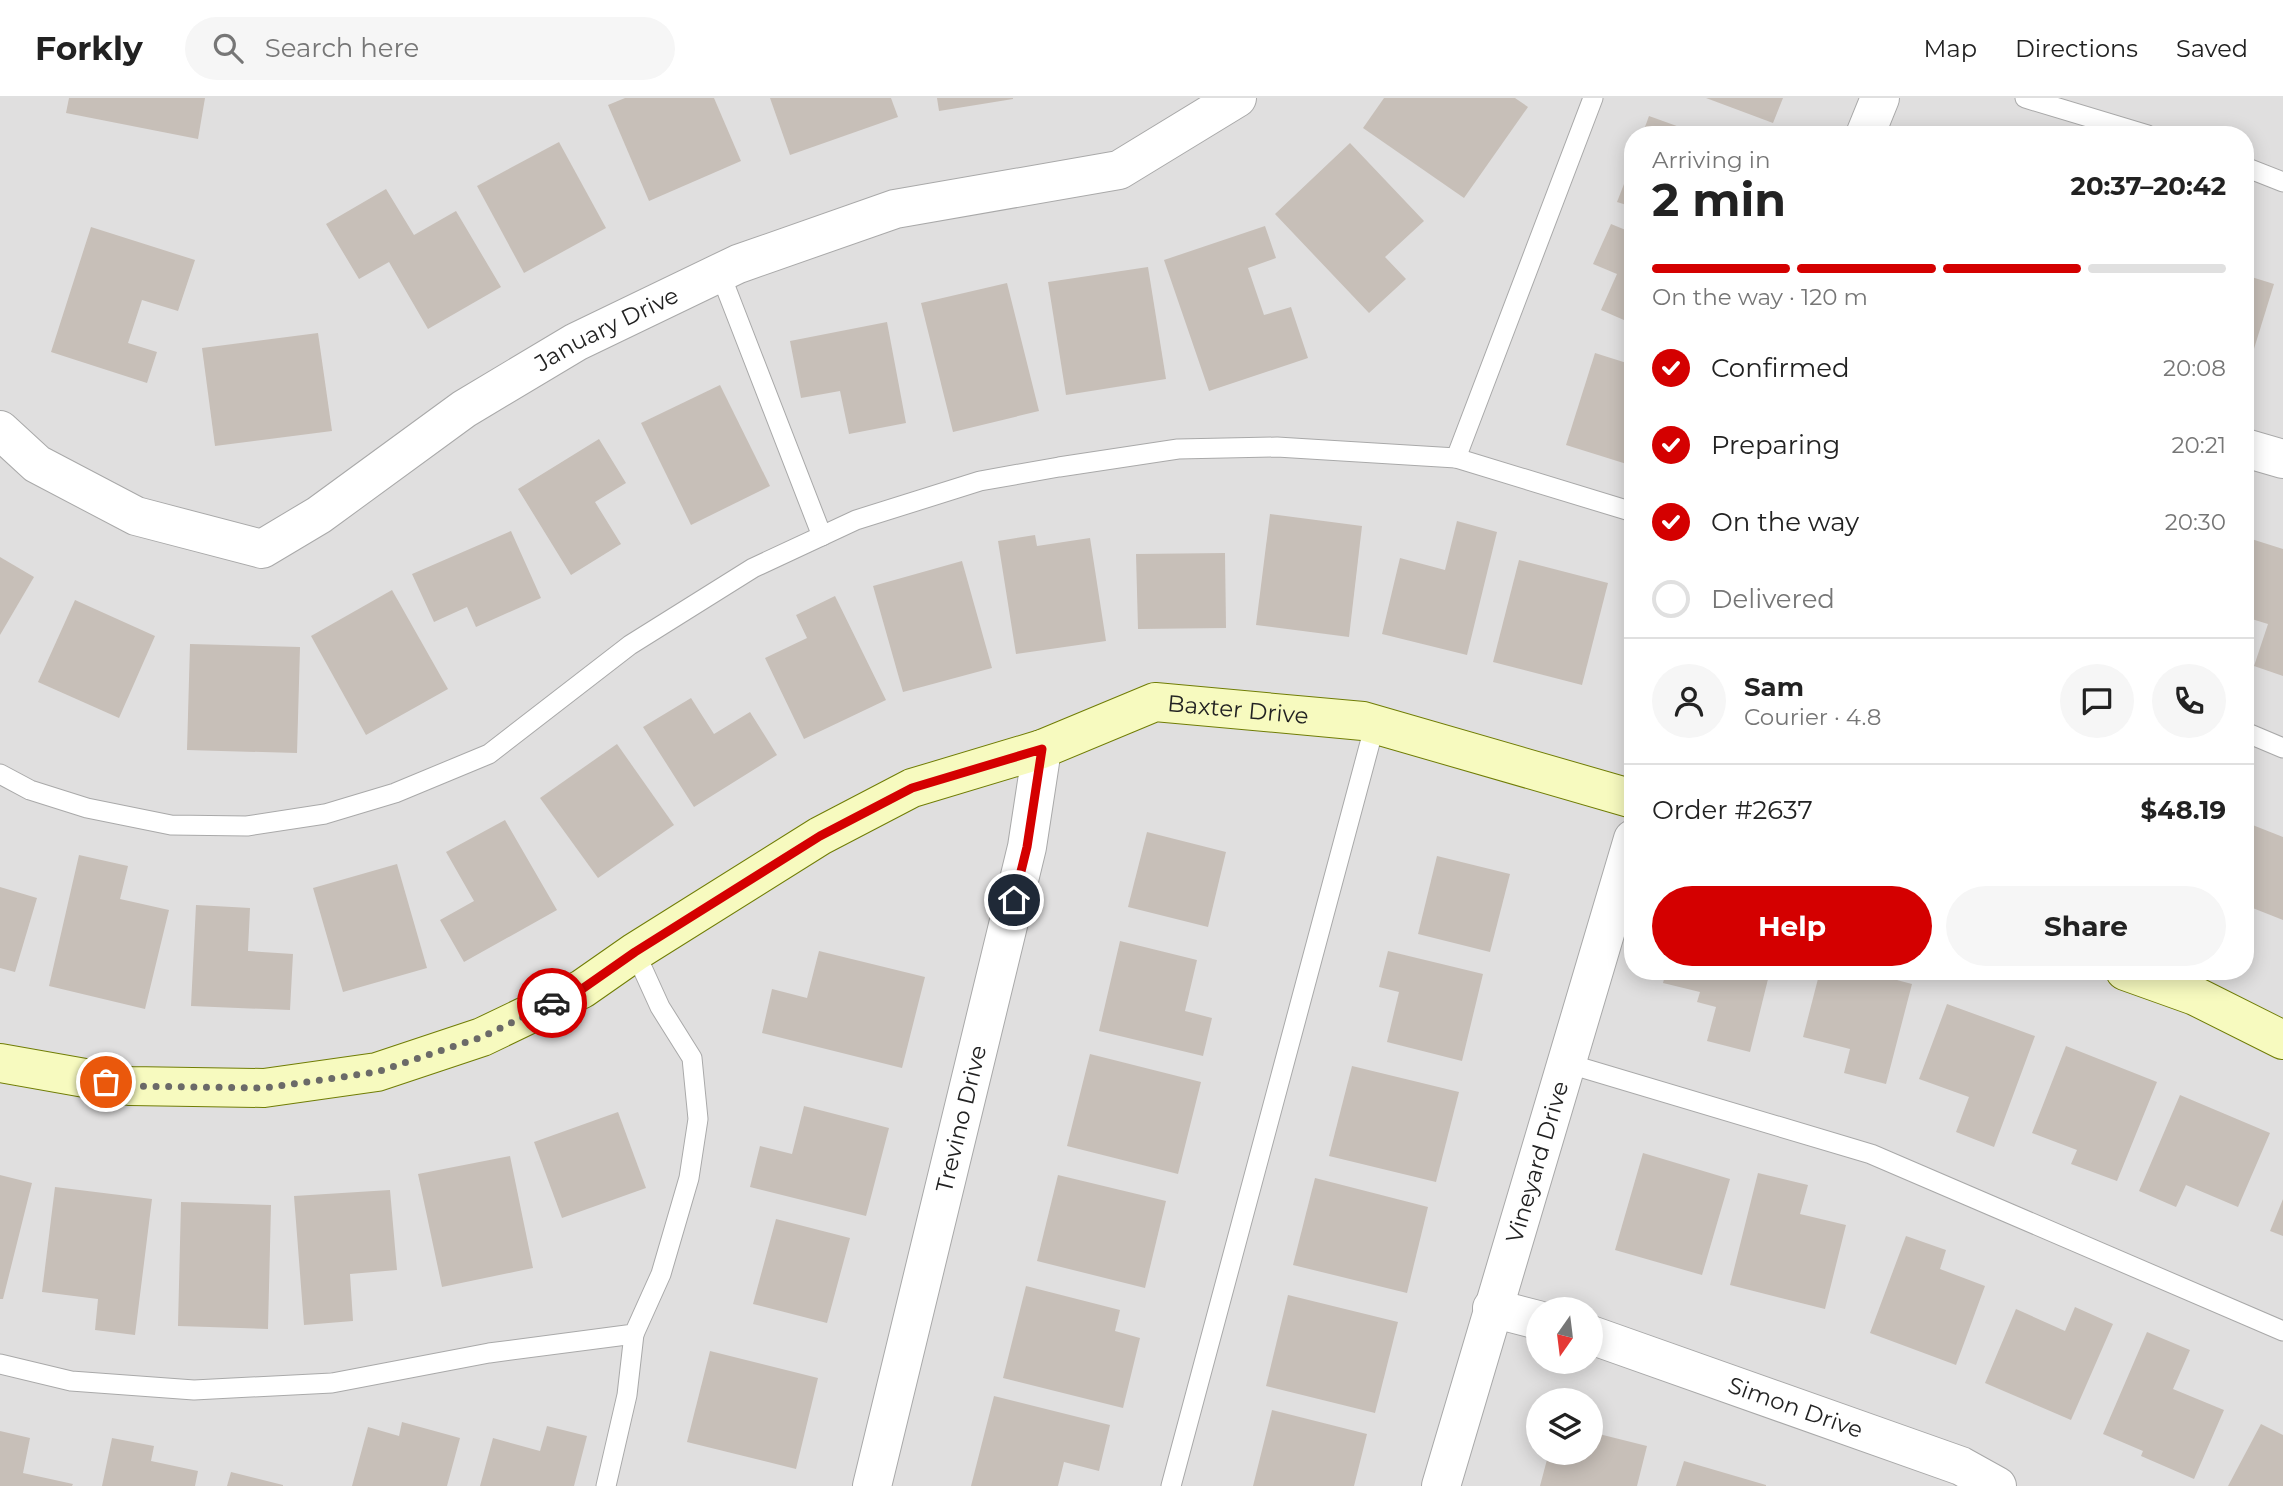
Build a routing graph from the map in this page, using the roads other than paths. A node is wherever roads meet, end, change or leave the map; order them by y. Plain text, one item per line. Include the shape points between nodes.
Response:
1 (1237, 98) edge
2 (1593, 98) edge
3 (1880, 98) edge
4 (2025, 98) edge
5 (1869, 126) edge
6 (2118, 126) edge
7 (2254, 171) edge
8 (2283, 182) edge
9 (720, 273) junction
10 (0, 430) edge
11 (2254, 451) edge
12 (1456, 458) junction
13 (2283, 459) edge
14 (1624, 509) edge
15 (822, 536) junction
16 (1376, 724) junction
17 (2254, 736) edge
18 (2283, 748) edge
19 (1042, 749) junction
20 (0, 774) edge
21 (1624, 796) edge
22 (1624, 869) edge
23 (635, 952) junction
24 (2150, 980) edge
25 (2283, 1040) edge
26 (0, 1063) edge
27 (1566, 1063) junction
28 (1492, 1308) junction
29 (1526, 1317) edge
30 (2283, 1331) edge
31 (634, 1334) junction
32 (1603, 1339) edge
33 (0, 1364) edge
34 (606, 1486) edge
35 (872, 1486) edge
36 (1171, 1486) edge
37 (1441, 1486) edge
38 (1997, 1486) edge

1 - 9 street, January Drive via 1119,170 895,209
2 - 12 lane
3 - 5 street
4 - 6 lane
7 - 8 lane
9 - 10 street, January Drive via 576,342 464,409 319,515 262,549 136,516 37,464
9 - 15 lane
11 - 13 street
12 - 14 lane
12 - 15 lane via 1276,447 1178,449 980,481 856,520
15 - 20 lane via 753,568 630,645 489,754 395,793 325,814 247,825 171,825 87,808 30,790
16 - 19 street, Baxter Drive via 1155,702
16 - 21 street, Baxter Drive
16 - 36 lane
17 - 18 lane
19 - 23 street, Baxter Drive via 912,788 820,836
19 - 35 street, Trevino Drive via 1027,847
22 - 27 street, Vineyard Drive
23 - 26 street, Baxter Drive via 582,989 482,1037 377,1072 264,1088 143,1086
23 - 31 lane via 660,1007 692,1058 698,1119 689,1178 661,1274
24 - 25 street via 2195,996
27 - 28 street, Vineyard Drive
27 - 30 lane via 1871,1154
28 - 29 street
28 - 37 street, Vineyard Drive
31 - 33 lane via 489,1353 332,1383 194,1390 71,1381
31 - 34 lane via 627,1395
32 - 38 street, Simon Drive via 1961,1466

